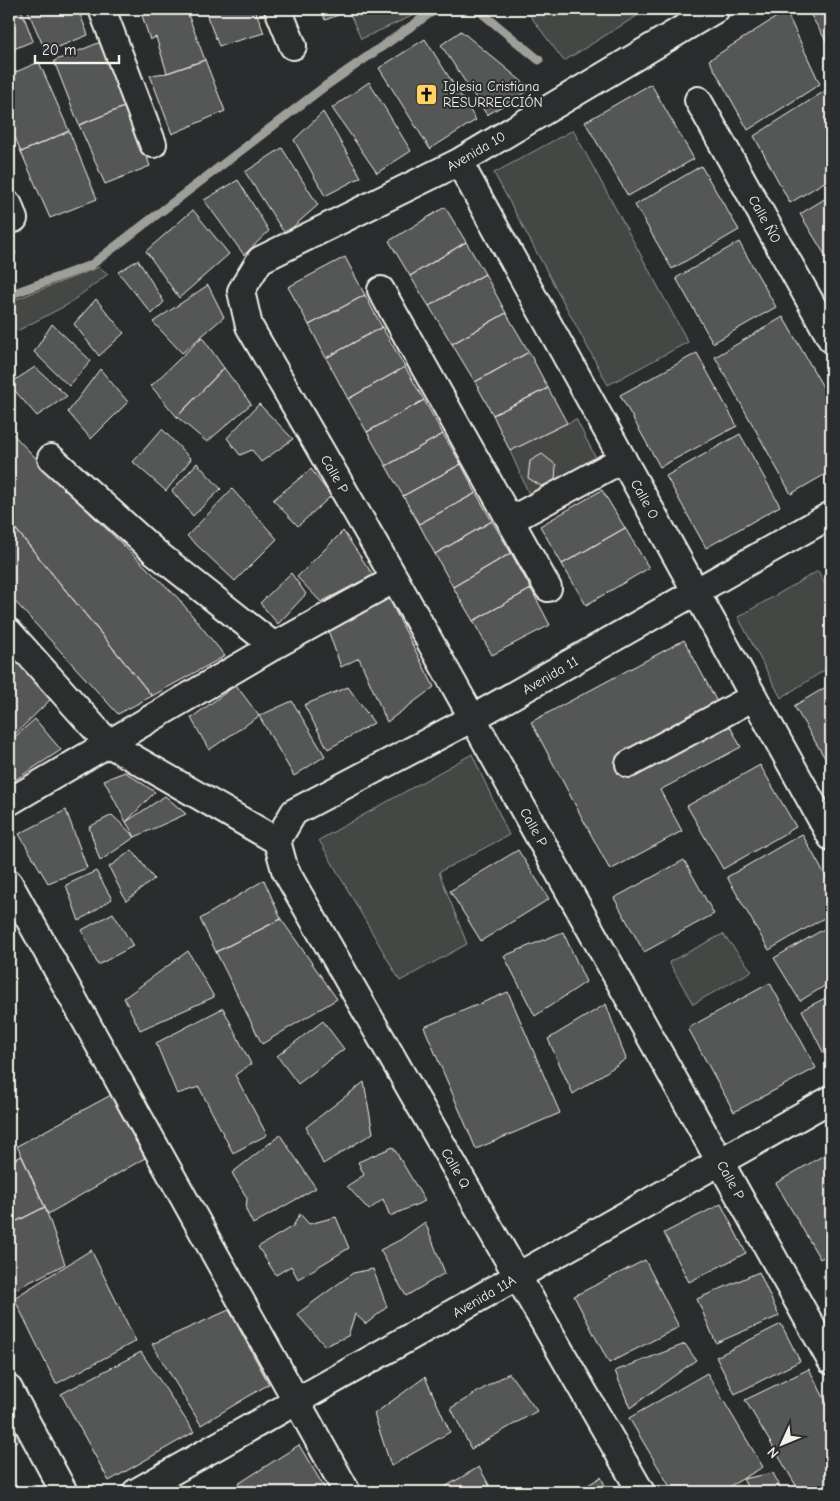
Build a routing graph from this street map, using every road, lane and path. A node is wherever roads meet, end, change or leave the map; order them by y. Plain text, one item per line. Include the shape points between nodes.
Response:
1 (102, 9) edge
2 (278, 9) edge
3 (716, 9) edge
4 (293, 46) dead end
5 (698, 100) dead end
6 (153, 144) dead end
7 (458, 162) junction
8 (382, 290) dead end
9 (241, 291) joint
10 (831, 339) edge
11 (51, 458) dead end
12 (623, 459) junction
13 (831, 515) edge
14 (511, 520) junction
15 (396, 579) junction
16 (548, 588) dead end
17 (696, 592) junction
18 (9, 632) edge
19 (274, 646) junction
20 (754, 697) junction
21 (473, 718) junction
22 (109, 744) junction
23 (629, 764) dead end
24 (9, 802) edge
25 (831, 837) edge
26 (277, 841) junction
27 (9, 883) edge
28 (831, 1099) edge
29 (720, 1162) junction
30 (518, 1276) junction
31 (831, 1361) edge
32 (9, 1389) edge
33 (297, 1402) junction
34 (64, 1492) edge
35 (136, 1492) edge
36 (347, 1492) edge
37 (641, 1492) edge

1 - 6 street
2 - 4 street
3 - 7 street, Avenida 10
5 - 10 street, Calle ÑO
7 - 9 street, Avenida 10 via 260,260
7 - 12 street, Calle O
8 - 14 street
9 - 15 street, Calle P via 249,326
11 - 19 street via 155,552
12 - 14 street
12 - 17 street, Calle O
13 - 17 street, Avenida 11
14 - 16 street
15 - 19 street
15 - 21 street, Calle P
17 - 20 street, Calle O
17 - 21 street, Avenida 11
18 - 22 street
19 - 22 street
20 - 23 street
20 - 25 street, Calle O
21 - 26 street, Avenida 11 via 294,812
21 - 29 street, Calle P
22 - 24 street
22 - 26 street
26 - 30 street, Calle Q via 285,870
27 - 33 street
28 - 29 street, Avenida 11A
29 - 30 street, Avenida 11A
29 - 31 street, Calle P
30 - 33 street, Avenida 11A
30 - 37 street, Calle Q
32 - 34 street
33 - 35 street, Avenida 11A
33 - 36 street

